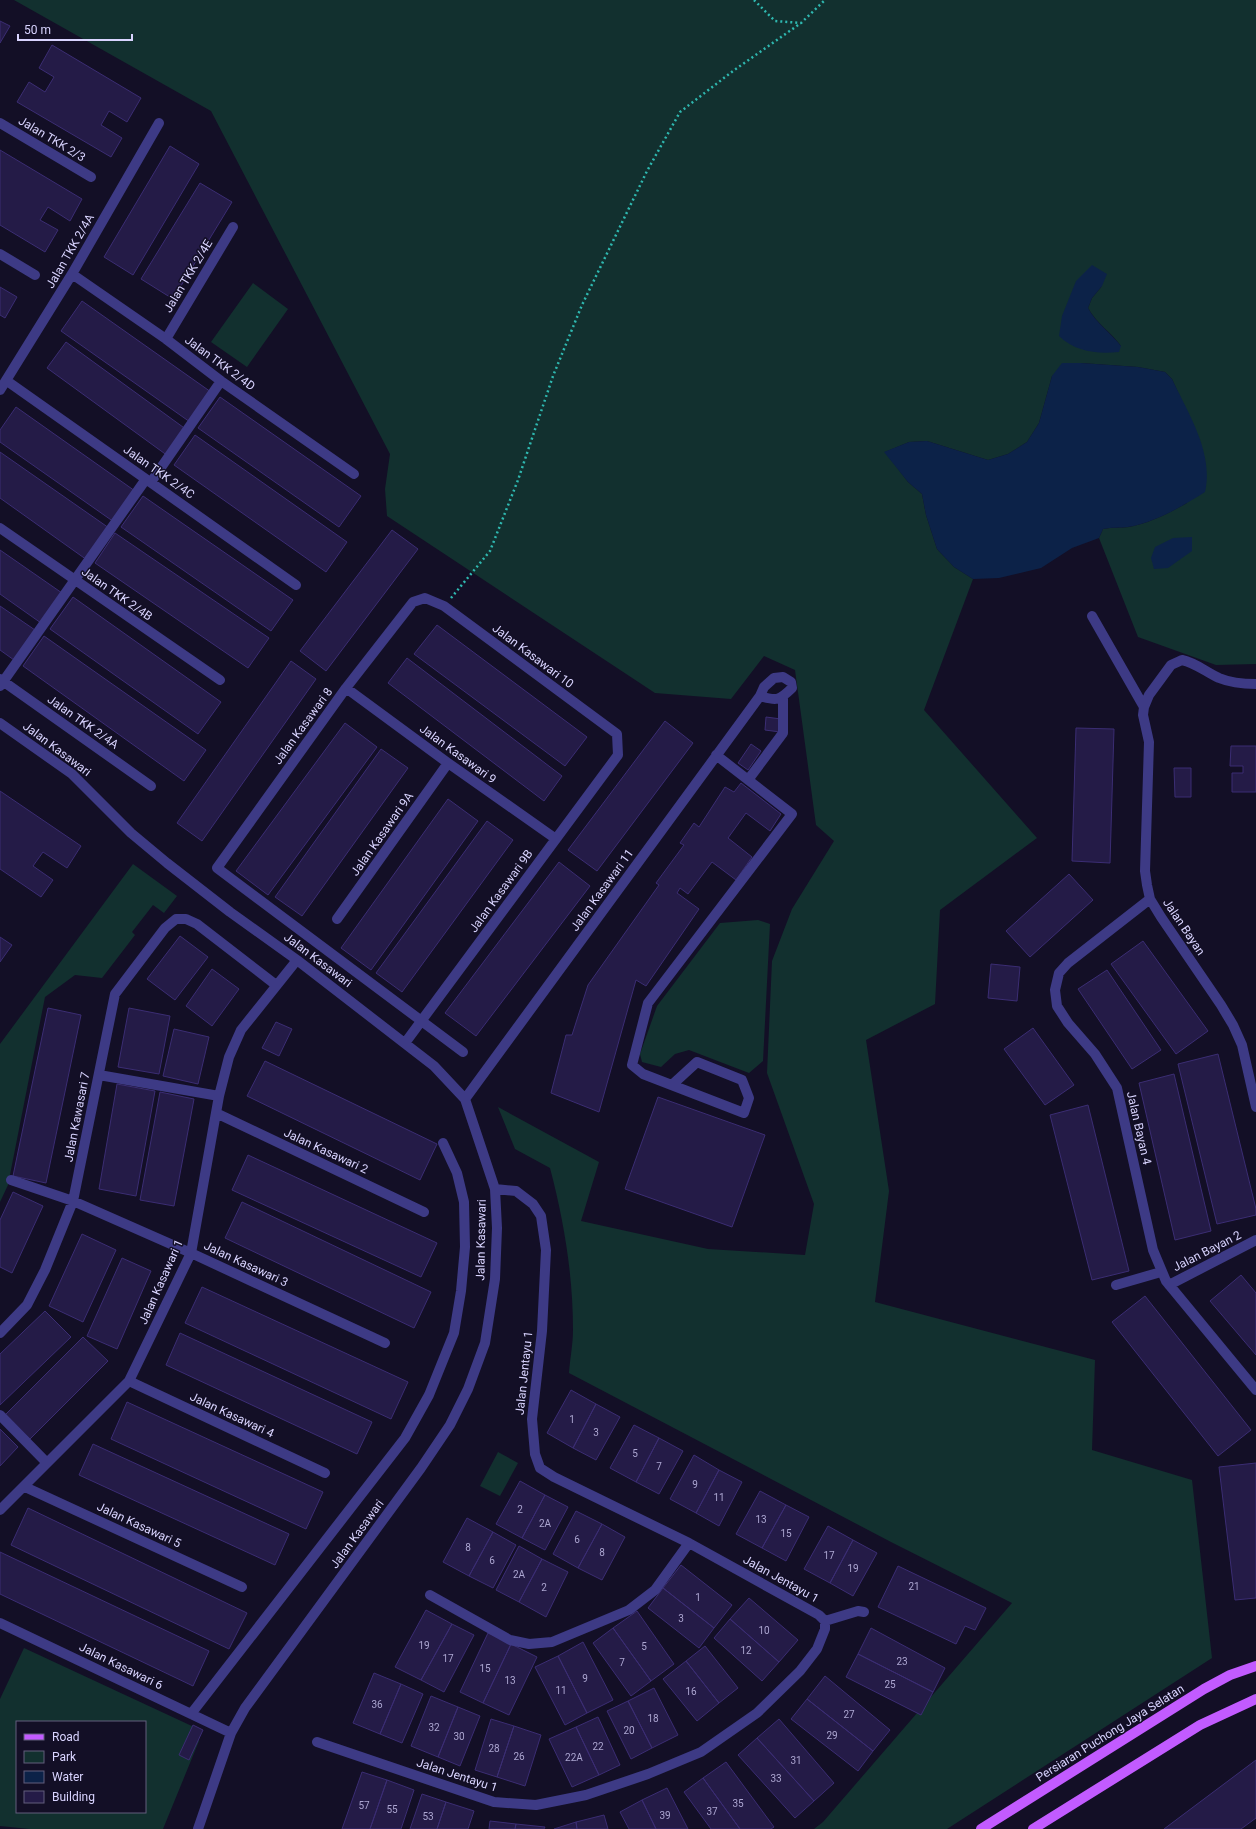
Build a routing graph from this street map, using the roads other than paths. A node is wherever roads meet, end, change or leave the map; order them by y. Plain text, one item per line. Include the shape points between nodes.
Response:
1 (0, 123) edge
2 (159, 123) dead end
3 (91, 177) dead end
4 (233, 227) dead end
5 (0, 254) edge
6 (72, 274) junction
7 (35, 275) dead end
8 (166, 339) junction
9 (7, 381) junction
10 (221, 381) junction
11 (0, 390) edge
12 (354, 474) dead end
13 (148, 480) junction
14 (0, 528) edge
15 (74, 580) junction
16 (296, 585) dead end
17 (413, 602) joint
18 (1092, 616) dead end
19 (220, 680) dead end
20 (1, 682) edge
21 (1256, 684) edge
22 (346, 688) junction
23 (760, 696) junction
24 (783, 697) junction
25 (1144, 707) junction
26 (0, 723) edge
27 (618, 755) joint
28 (716, 755) junction
29 (448, 763) junction
30 (748, 780) junction
31 (151, 786) dead end
32 (556, 839) junction
33 (1150, 899) junction
34 (337, 919) dead end
35 (297, 960) junction
36 (276, 985) junction
37 (422, 1020) junction
38 (405, 1043) junction
39 (463, 1052) dead end
40 (99, 1075) junction
41 (1253, 1083) edge
42 (673, 1084) junction
43 (219, 1096) junction
44 (465, 1099) junction
45 (1256, 1107) edge
46 (216, 1113) junction
47 (443, 1143) dead end
48 (11, 1180) dead end
49 (495, 1189) junction
50 (73, 1201) junction
51 (424, 1212) dead end
52 (1256, 1240) edge
53 (191, 1253) junction
54 (1162, 1272) junction
55 (1116, 1285) dead end
56 (1170, 1285) junction
57 (0, 1333) edge
58 (385, 1343) dead end
59 (129, 1381) junction
60 (1256, 1390) edge
61 (0, 1415) edge
62 (47, 1463) junction
63 (325, 1473) dead end
64 (24, 1486) junction
65 (0, 1510) edge
66 (689, 1543) junction
67 (242, 1587) dead end
68 (430, 1595) dead end
69 (864, 1612) dead end
70 (825, 1621) junction
71 (0, 1623) edge
72 (1256, 1666) edge
73 (1256, 1699) edge
74 (190, 1714) junction
75 (231, 1733) junction
76 (317, 1742) dead end
77 (198, 1829) edge
78 (981, 1829) edge
79 (1033, 1829) edge

1 - 3 street, Jalan TKK 2/3
2 - 6 street, Jalan TKK 2/4A
4 - 8 street, Jalan TKK 2/4E
5 - 7 street
6 - 8 street, Jalan TKK 2/4D
6 - 9 street, Jalan TKK 2/4A
8 - 10 street, Jalan TKK 2/4D
9 - 11 street, Jalan TKK 2/4A
9 - 13 street, Jalan TKK 2/4C
10 - 12 street, Jalan TKK 2/4D
10 - 13 street
13 - 15 street
13 - 16 street, Jalan TKK 2/4C
14 - 15 street, Jalan TKK 2/4B
15 - 19 street, Jalan TKK 2/4B
15 - 20 street
17 - 22 street, Jalan Kasawari 8
17 - 27 street, Jalan Kasawari 10 via 425,598 444,606 617,734
18 - 25 street
20 - 31 street, Jalan TKK 2/4A
21 - 25 street via 1233,683 1219,678 1193,662 1182,660 1171,665 1149,695
22 - 29 street, Jalan Kasawari 9
22 - 37 street, Jalan Kasawari 8 via 217,868
23 - 24 street via 774,700
23 - 24 street, Jalan Kasawari 11 via 764,687 774,678 783,677 791,682 792,688
23 - 28 street, Jalan Kasawari 11
24 - 30 street via 783,733
25 - 33 street, Jalan Bayan via 1143,715 1149,746 1145,871
26 - 35 street, Jalan Kasawari via 72,774 132,833 167,863
27 - 32 street, Jalan Kasawari 9B
28 - 30 street
28 - 44 street, Jalan Kasawari 11
29 - 32 street, Jalan Kasawari 9
29 - 34 street, Jalan Kasawari 9A
30 - 42 street via 792,814 648,1003 632,1065 643,1074
32 - 37 street, Jalan Kasawari 9B
33 - 41 street, Jalan Bayan via 1233,1026 1242,1045
33 - 54 street, Jalan Bayan 4 via 1068,963 1059,973 1054,990 1057,1006 1095,1054 1117,1088 1153,1250
35 - 36 street, Jalan Kasawari 1
35 - 38 street, Jalan Kasawari
36 - 40 street, Jalan Kawasari 7 via 197,924 186,919 176,919 165,928 115,994
36 - 43 street, Jalan Kasawari 1 via 241,1030 229,1057
37 - 38 street, Jalan Kasawari 9B
37 - 39 street
38 - 44 street, Jalan Kasawari via 434,1066
40 - 43 street
40 - 50 street, Jalan Kawasari 7
41 - 45 street, Jalan Bayan
42 - 42 street via 697,1062 742,1080 749,1098 744,1113
43 - 46 street, Jalan Kasawari 1
44 - 49 street, Jalan Kasawari
46 - 51 street, Jalan Kasawari 2
46 - 53 street, Jalan Kasawari 1
47 - 74 street via 458,1173 464,1202 465,1247 454,1333 429,1395 405,1438
48 - 50 street, Jalan Kasawari 3
49 - 66 street, Jalan Jentayu 1 via 516,1191 533,1204 541,1216 545,1243 542,1331 532,1419 535,1454 540,1468
49 - 75 street, Jalan Kasawari via 495,1279 485,1343 468,1389 450,1426 245,1708
50 - 53 street, Jalan Kasawari 3
50 - 57 street, Jalan Kawasari 7 via 27,1304
52 - 56 street, Jalan Bayan 2
53 - 58 street, Jalan Kasawari 3
53 - 59 street, Jalan Kasawari 1
54 - 55 street
54 - 56 street, Jalan Bayan 4
56 - 60 street, Jalan Bayan 4
59 - 62 street, Jalan Kasawari 1
59 - 63 street, Jalan Kasawari 4
61 - 62 street
62 - 64 street, Jalan Kasawari 1
64 - 65 street, Jalan Kasawari 1
64 - 67 street, Jalan Kasawari 5
66 - 68 street via 655,1590 629,1610 552,1642 529,1644 510,1640
66 - 70 street, Jalan Jentayu 1 via 819,1614
69 - 70 street
70 - 76 street, Jalan Jentayu 1 via 825,1629 817,1649 800,1671 757,1713 701,1752 648,1774 586,1795 536,1806 494,1802
71 - 74 street, Jalan Kasawari 6
72 - 78 main road, Persiaran Puchong Jaya Selatan via 1230,1675 1204,1689
73 - 79 main road via 1200,1725
74 - 75 street, Jalan Kasawari 6
75 - 77 street, Jalan Kasawari

